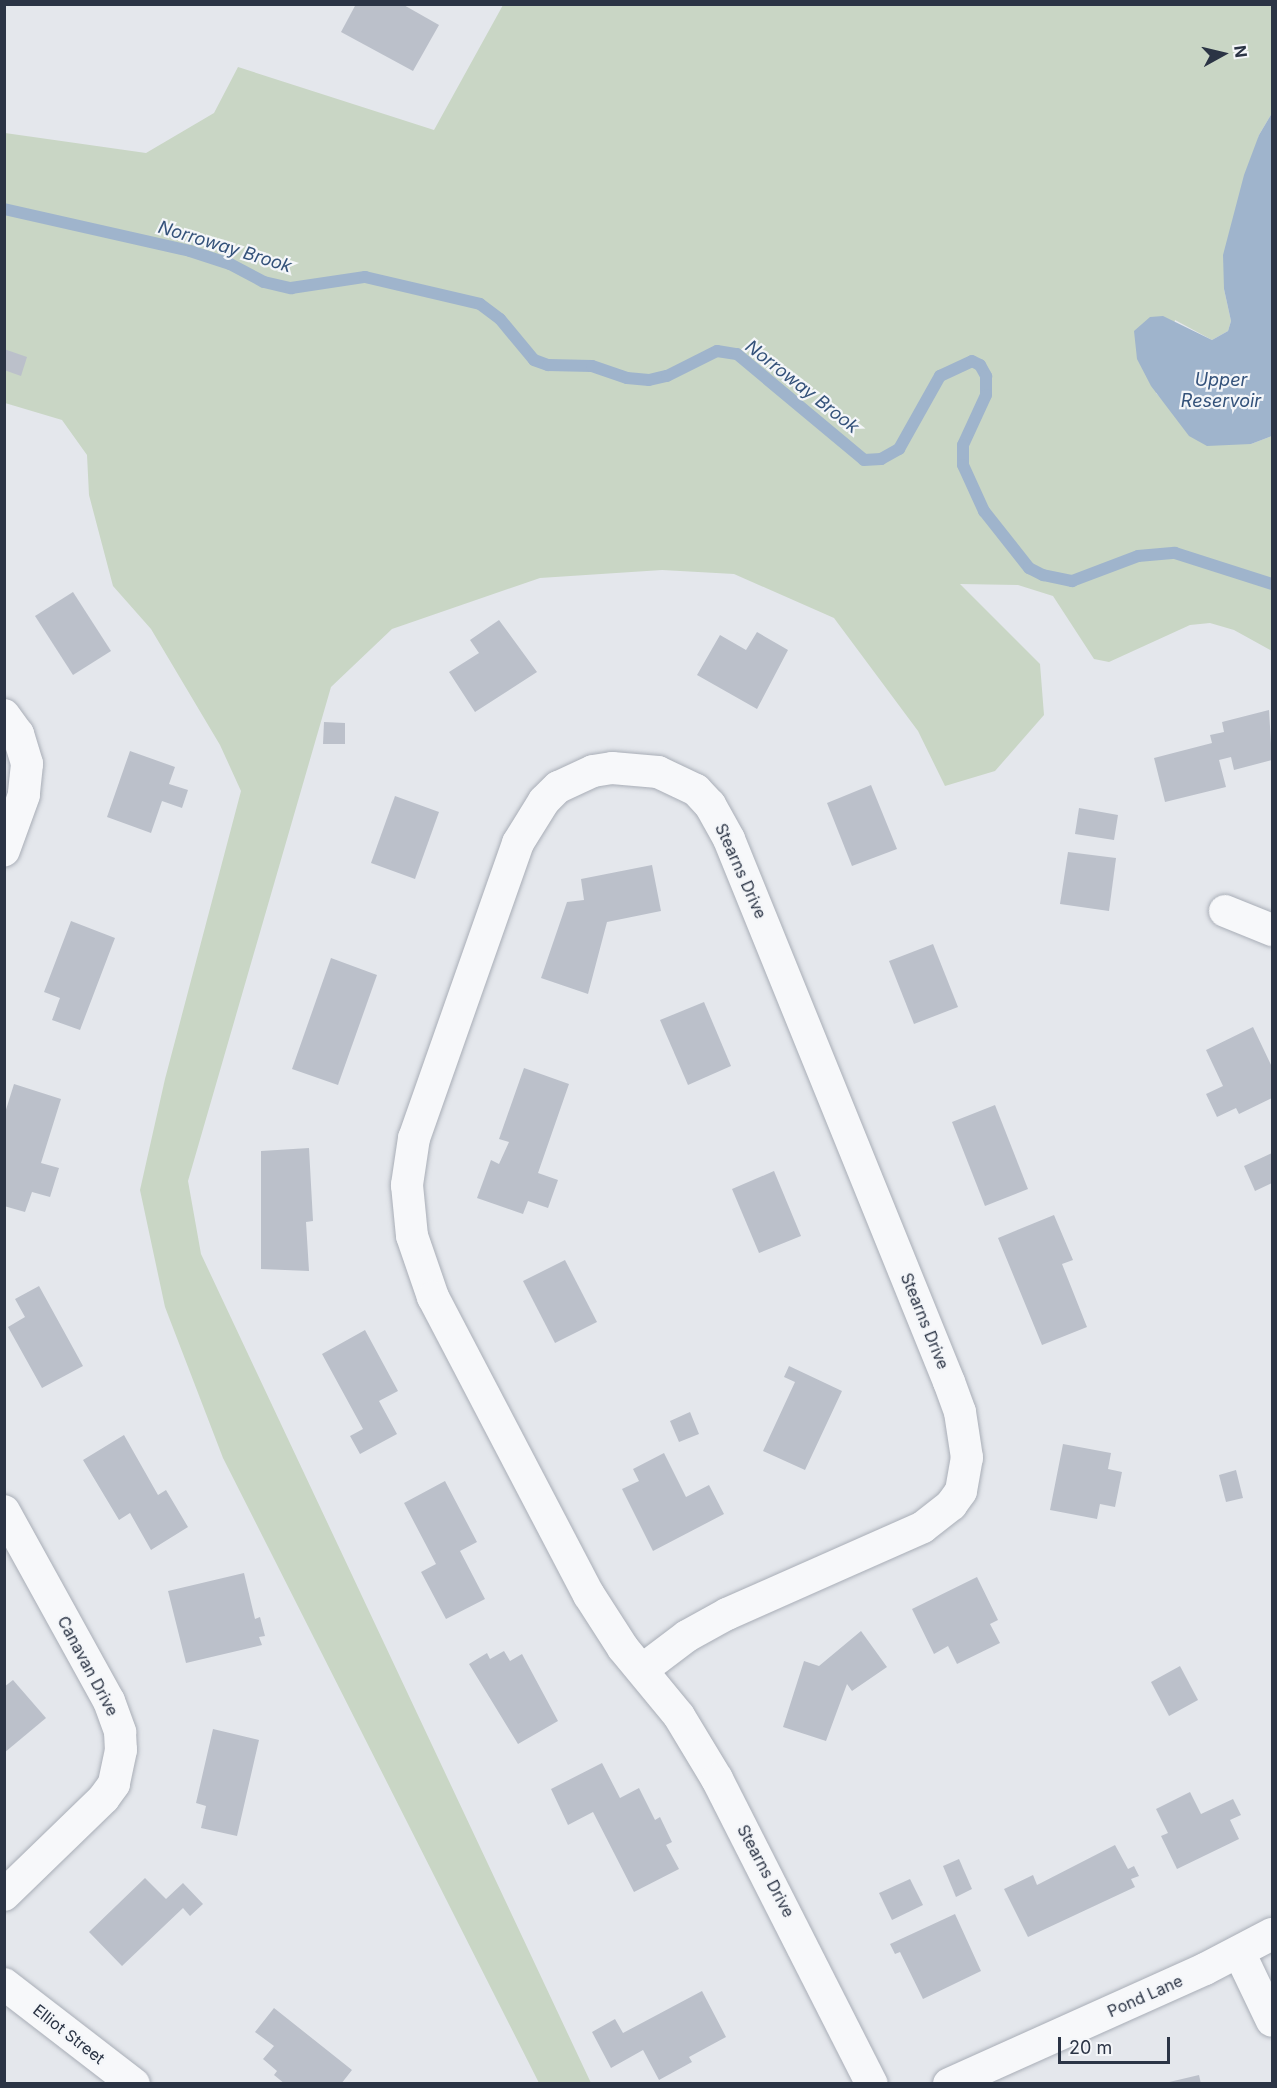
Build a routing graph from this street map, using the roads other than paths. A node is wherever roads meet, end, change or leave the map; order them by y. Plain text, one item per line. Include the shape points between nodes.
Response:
1 (4, 715) edge
2 (4, 850) edge
3 (1225, 910) dead end
4 (1272, 930) edge
5 (4, 1511) edge
6 (642, 1670) junction
7 (4, 1895) edge
8 (1272, 1934) edge
9 (1239, 1952) junction
10 (4, 1984) edge
11 (1272, 2021) edge
12 (135, 2084) edge
13 (872, 2084) edge
14 (949, 2084) edge

1 - 2 street via 18,734 27,764 24,795
3 - 4 street
5 - 7 street, Canavan Drive via 109,1701 120,1732 121,1750 114,1784 105,1798
6 - 6 street, Stearns Drive via 590,1595 429,1288 412,1236 407,1185 414,1138 518,843 544,801 558,788 593,771 612,768 658,772 696,790 710,805 729,839 949,1382 960,1412 967,1458 961,1491 951,1505 923,1527 727,1614 687,1636
6 - 13 street, Stearns Drive via 679,1716 717,1779
8 - 9 street, Pond Lane
9 - 11 street
9 - 14 street, Pond Lane
10 - 12 street, Elliot Street

